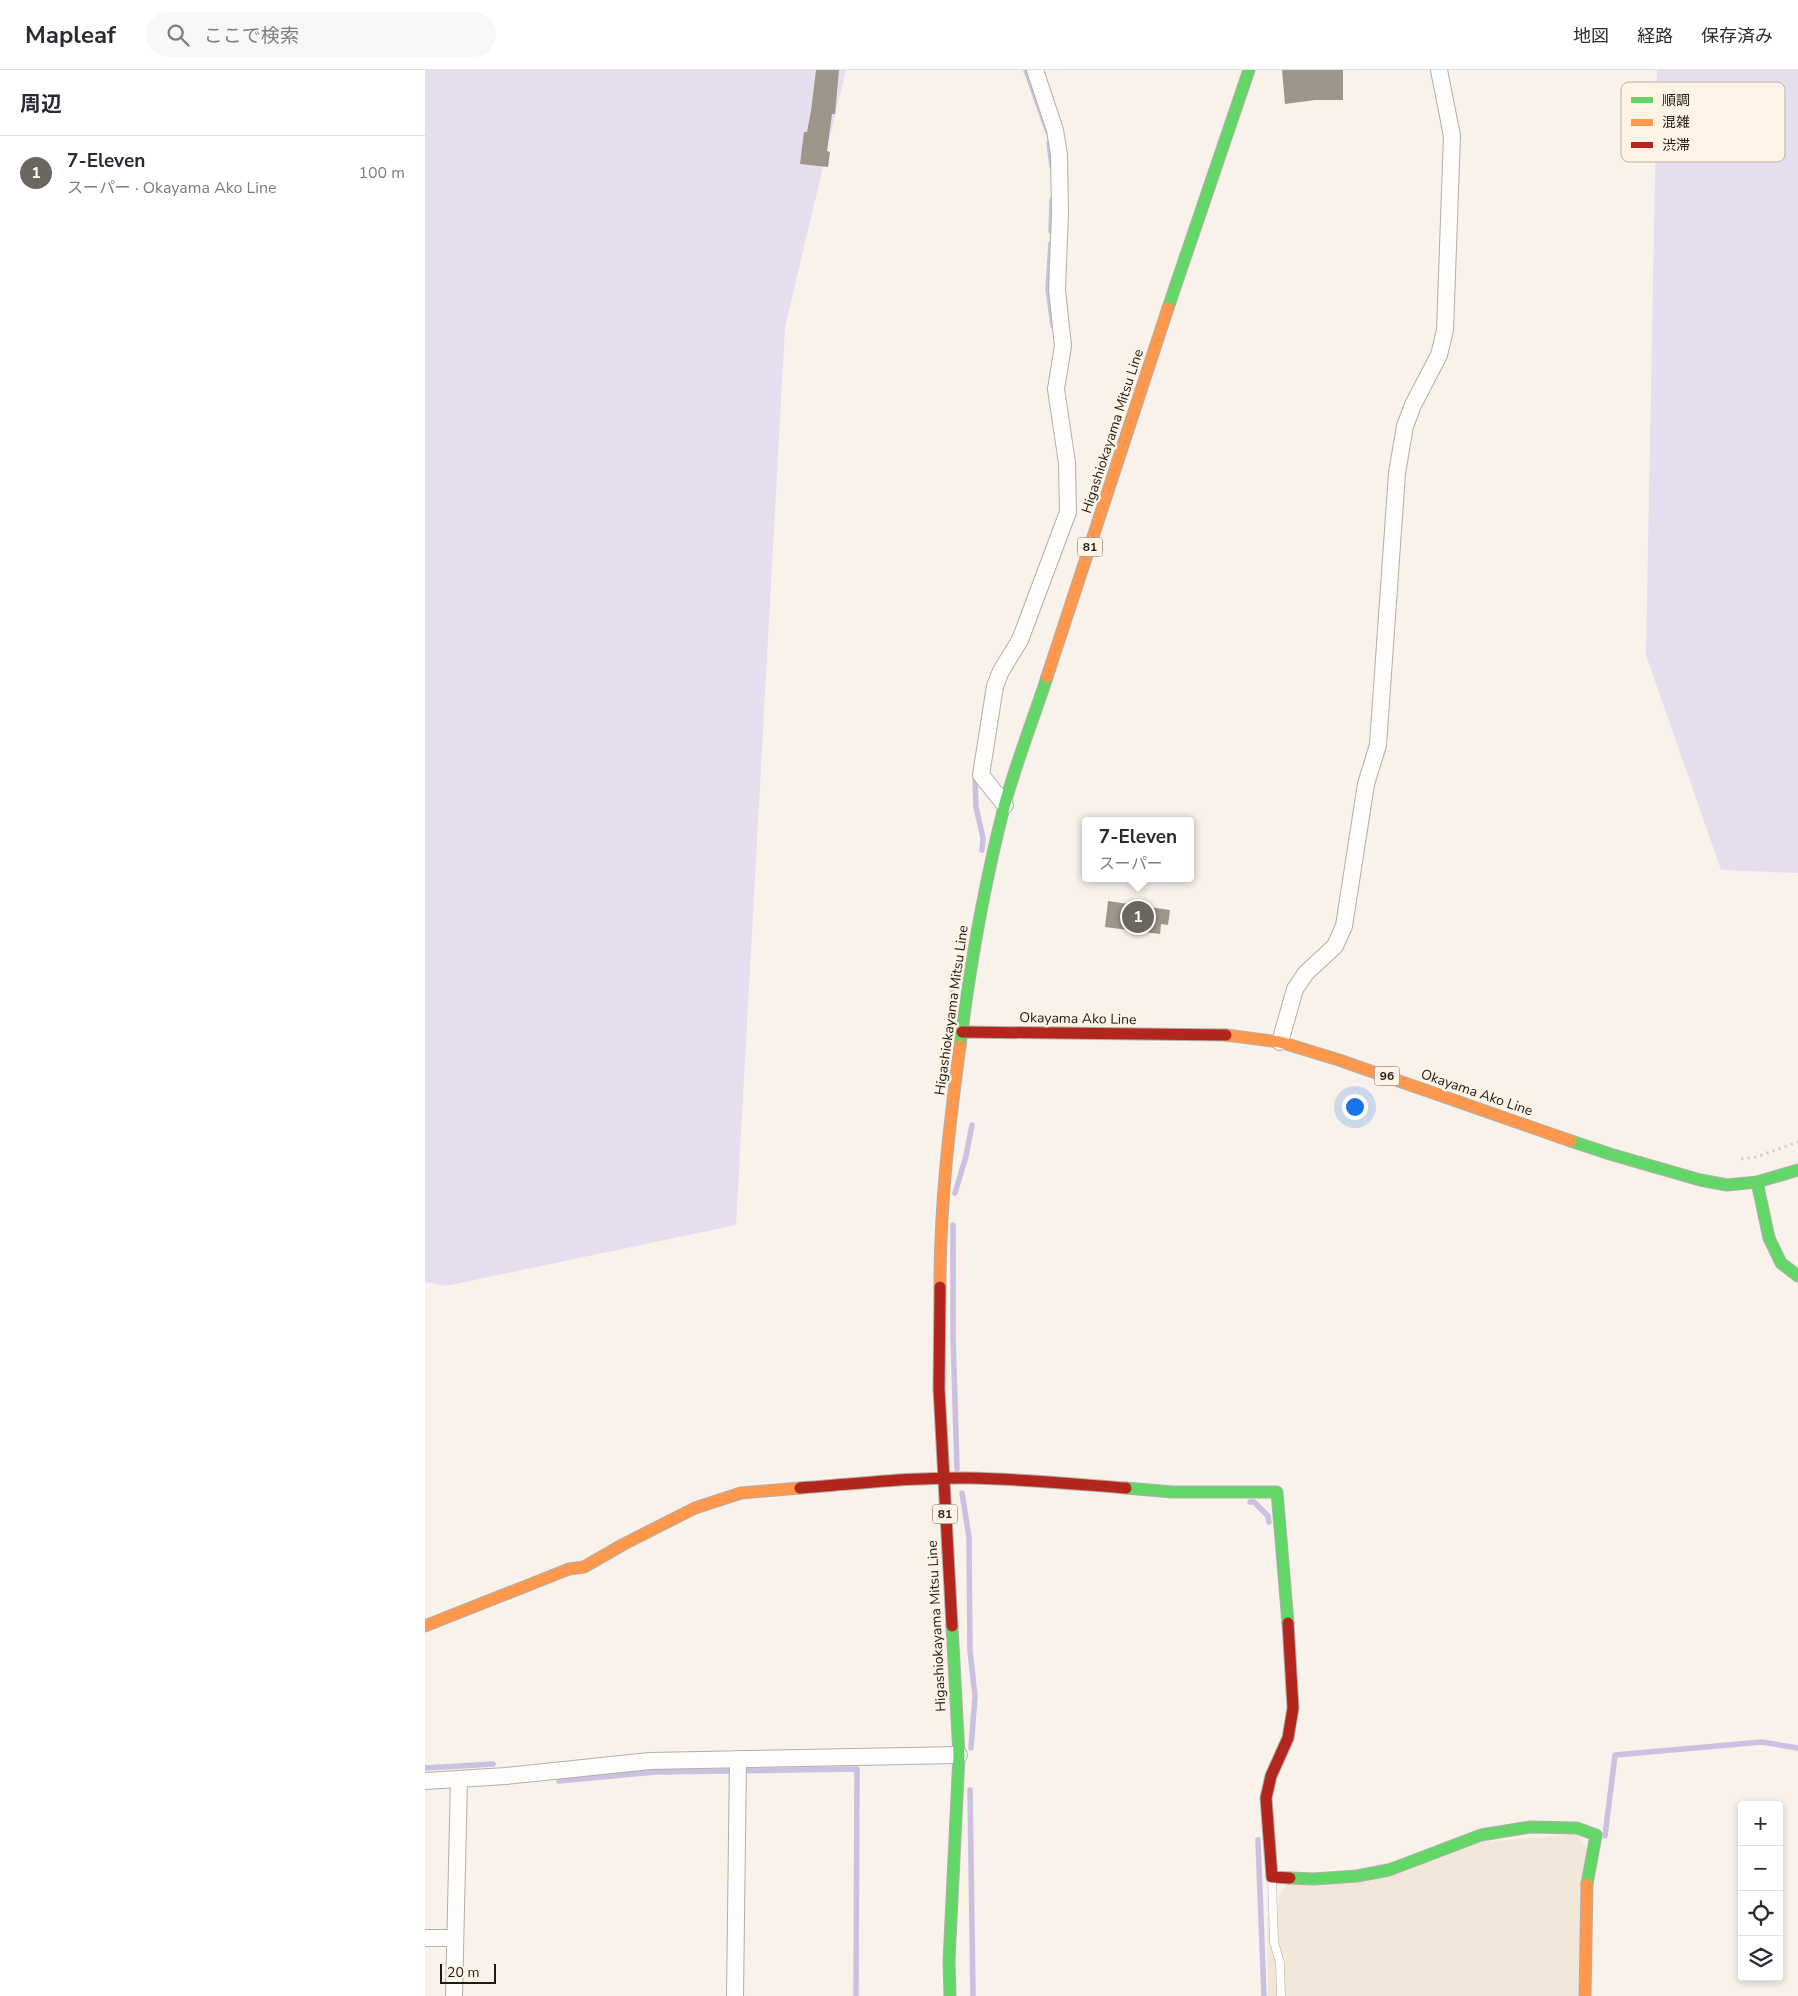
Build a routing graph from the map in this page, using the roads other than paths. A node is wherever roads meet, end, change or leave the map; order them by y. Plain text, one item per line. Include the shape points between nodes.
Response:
1 (1035, 70) edge
2 (1249, 70) edge
3 (1439, 70) edge
4 (1005, 805) junction
5 (962, 1032) junction
6 (1281, 1042) junction
7 (1798, 1170) edge
8 (1757, 1182) junction
9 (1798, 1276) edge
10 (943, 1478) junction
11 (425, 1626) edge
12 (959, 1756) junction
13 (738, 1767) junction
14 (459, 1778) junction
15 (425, 1780) edge
16 (1272, 1877) junction
17 (425, 1938) edge
18 (455, 1938) junction
19 (454, 1995) edge
20 (735, 1996) edge
21 (950, 1996) edge
22 (1281, 1996) edge
23 (1585, 1996) edge

1 - 4 street via 1055,130 1059,155 1057,290 1063,346 1056,389 1067,463 1068,512 1020,640 995,686 981,775
2 - 4 main road, Higashiokayama Mitsu Line / 81
3 - 6 street via 1452,136 1445,330 1439,355 1413,404 1400,447 1378,745 1366,784 1344,926 1335,946 1305,973 1295,989
4 - 5 main road, Higashiokayama Mitsu Line / 81 via 983,902
5 - 6 main road, Okayama Ako Line / 96 via 1226,1035
5 - 10 main road, Higashiokayama Mitsu Line / 81 via 945,1162 940,1234 939,1389
6 - 8 main road, Okayama Ako Line / 96 via 1610,1154 1700,1180 1727,1185
7 - 8 main road, Okayama Ako Line / 96
8 - 9 main road via 1769,1238 1781,1263
10 - 11 main road via 741,1494 695,1508 584,1568 569,1569
10 - 12 main road, Higashiokayama Mitsu Line / 81
10 - 16 main road via 1021,1480 1172,1492 1277,1492 1293,1708 1288,1738 1271,1776 1266,1798
12 - 13 street
12 - 21 main road, Higashiokayama Mitsu Line / 81
13 - 14 street via 650,1761
13 - 20 street
14 - 15 street
14 - 18 street
16 - 22 lane via 1274,1942 1280,1963
16 - 23 main road via 1314,1879 1389,1870 1481,1835 1530,1827 1577,1828 1596,1835 1586,1890
17 - 18 street
18 - 19 street

